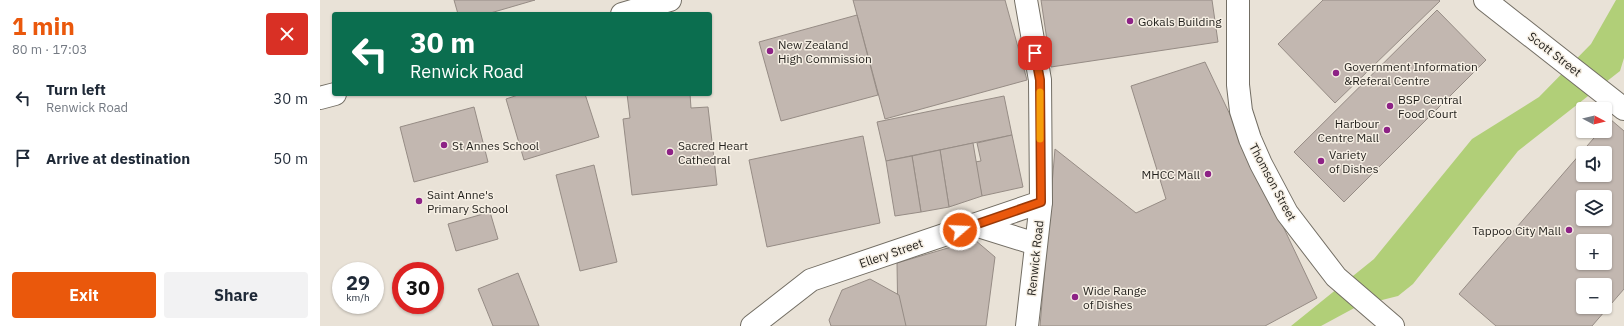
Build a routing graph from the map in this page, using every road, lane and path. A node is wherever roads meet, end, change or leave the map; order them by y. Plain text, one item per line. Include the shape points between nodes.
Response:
1 (669, 0) edge
2 (1026, 0) edge
3 (1238, 0) edge
4 (1485, 0) edge
5 (629, 12) edge
6 (332, 95) edge
7 (320, 98) edge
8 (1620, 106) edge
9 (1041, 202) junction
10 (975, 225) junction
11 (1036, 244) junction
12 (1393, 325) edge
13 (752, 326) edge
14 (1027, 326) edge

1 - 5 main road
2 - 9 main road, Renwick Road via 1040,80
3 - 12 main road, Thomson Street via 1238,85 1241,110 1263,170 1287,213 1336,277
4 - 8 main road, Scott Street
6 - 7 main road
9 - 10 main road, Ellery Street
9 - 11 main road, Renwick Road
10 - 11 main road
10 - 13 main road, Ellery Street via 811,280
11 - 14 main road, Renwick Road

